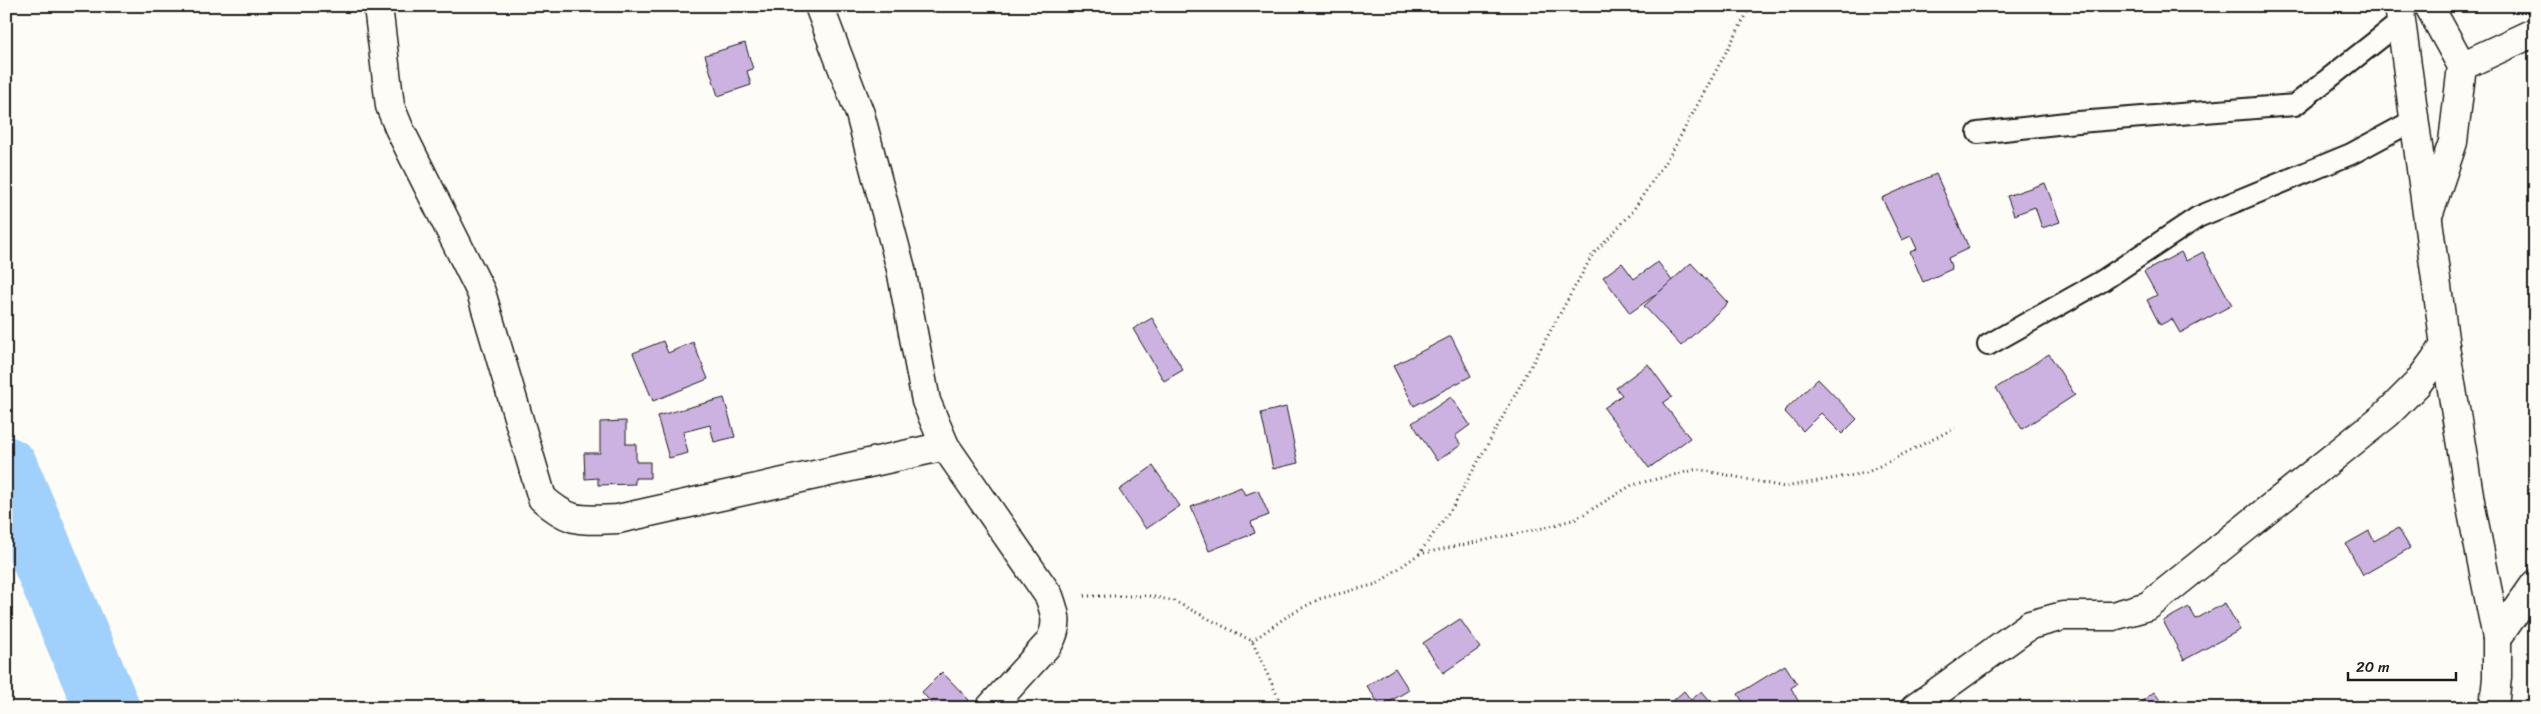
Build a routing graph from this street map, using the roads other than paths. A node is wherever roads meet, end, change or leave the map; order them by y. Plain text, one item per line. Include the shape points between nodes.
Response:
1 (378, 6) edge
2 (819, 6) edge
3 (2429, 6) edge
4 (2401, 13) edge
5 (2535, 32) edge
6 (2462, 66) junction
7 (2414, 120) junction
8 (1978, 133) dead end
9 (2428, 216) junction
10 (1988, 345) dead end
11 (2445, 346) junction
12 (945, 446) junction
13 (2535, 584) edge
14 (2497, 638) junction
15 (990, 708) edge
16 (1915, 708) edge
17 (2494, 708) edge

1 - 12 street via 390,106 481,292 542,498 560,513 580,520 618,519
2 - 12 street via 860,114 901,269 926,401
3 - 6 street
4 - 7 street
4 - 8 lane via 2294,105
5 - 6 street
6 - 9 street via 2453,142
7 - 9 street
7 - 10 lane via 2351,154 2198,217 2102,281
9 - 11 street
11 - 14 street via 2471,507
11 - 16 street via 2417,384 2387,414 2148,606 2113,616 2063,616 2030,625
12 - 15 street via 1049,596 1057,618 1056,631 1049,643
13 - 14 street
14 - 17 street

